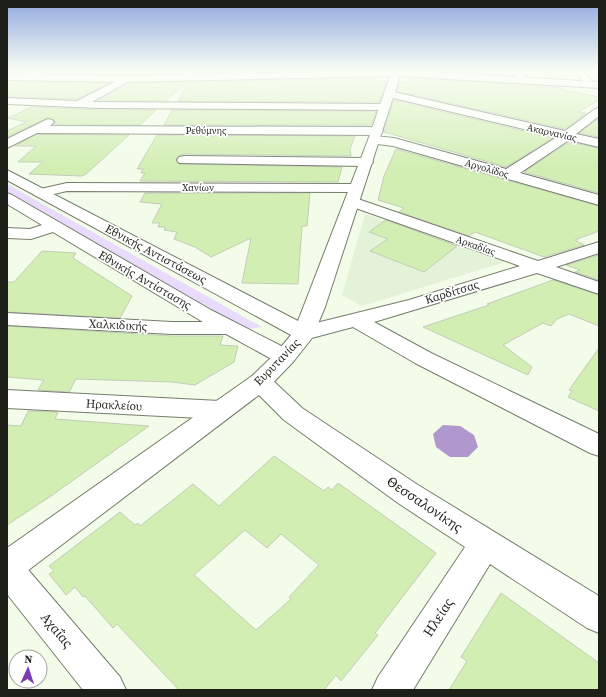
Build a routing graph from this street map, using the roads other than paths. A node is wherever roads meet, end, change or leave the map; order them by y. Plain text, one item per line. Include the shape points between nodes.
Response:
1 (20, 103) edge
2 (83, 103) edge
3 (231, 103) edge
4 (386, 103) edge
5 (400, 103) edge
6 (79, 105) junction
7 (599, 111) edge
8 (36, 129) junction
9 (376, 136) junction
10 (566, 136) junction
11 (599, 143) edge
12 (7, 144) edge
13 (184, 160) dead end
14 (366, 162) junction
15 (7, 174) edge
16 (509, 174) junction
17 (41, 193) junction
18 (354, 195) junction
19 (7, 198) edge
20 (599, 200) edge
21 (53, 227) junction
22 (7, 233) edge
23 (599, 247) edge
24 (539, 266) junction
25 (599, 288) edge
26 (7, 319) edge
27 (357, 321) junction
28 (229, 328) junction
29 (304, 333) junction
30 (285, 357) junction
31 (260, 382) junction
32 (7, 399) edge
33 (220, 410) junction
34 (599, 446) edge
35 (485, 544) junction
36 (7, 568) edge
37 (599, 616) edge
38 (107, 690) edge
39 (391, 690) edge

1 - 6 street, Ακαρνανίας
2 - 6 street
3 - 6 street, Ακαρνανίας
4 - 9 street, Ευρυτανίας
5 - 10 street, Ακαρνανίας
6 - 8 street
7 - 10 street
8 - 9 street, Ρεθύμνης
8 - 12 street
9 - 14 street, Ευρυτανίας
9 - 16 street, Αργολίδος
10 - 11 street, Ακαρνανίας
10 - 16 street
13 - 14 street
14 - 18 street, Ευρυτανίας
15 - 17 street, Εθνικής Αντιστάσεως
16 - 20 street, Αργολίδος
17 - 18 street, Χανίων via 67,187 85,187
17 - 29 street, Εθνικής Αντιστάσεως
18 - 24 street, Αρκαδίας
18 - 29 street, Ευρυτανίας
19 - 21 street, Εθνικής Αντίστασης
21 - 22 street via 31,234
21 - 28 street, Εθνικής Αντίστασης
23 - 24 street, Καρδίτσας
24 - 25 street, Αρκαδίας
24 - 27 street, Καρδίτσας
26 - 28 street, Χαλκιδικής via 172,328
27 - 29 street, Καρδίτσας
27 - 34 street via 423,358
28 - 30 street, Εθνικής Αντίστασης
29 - 30 street, Ευρυτανίας
30 - 31 street, Ευρυτανίας
31 - 33 street, Ευρυτανίας
31 - 35 street, Θεσσαλονίκης via 293,414
32 - 33 street, Ηρακλείου
33 - 36 street, Ευρυτανίας
35 - 37 street, Θεσσαλονίκης
35 - 39 street, Ηλείας
36 - 38 street, Αχαΐας

